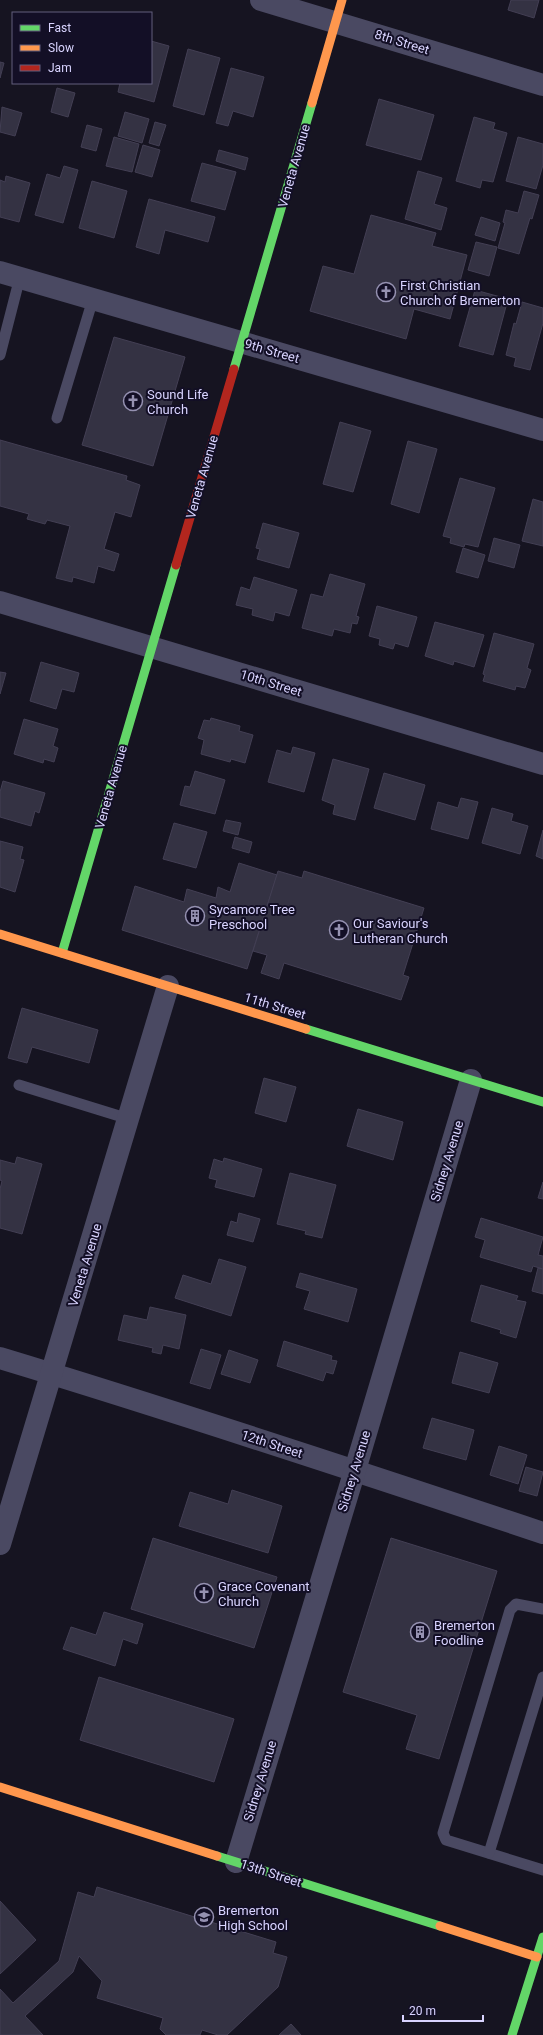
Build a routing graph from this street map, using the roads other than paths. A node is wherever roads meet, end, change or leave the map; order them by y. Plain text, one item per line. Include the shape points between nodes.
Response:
1 (261, 0) edge
2 (342, 0) edge
3 (336, 22) junction
4 (543, 85) edge
5 (10, 275) edge
6 (94, 299) junction
7 (242, 342) junction
8 (0, 355) edge
9 (57, 418) dead end
10 (543, 430) edge
11 (0, 602) edge
12 (152, 647) junction
13 (543, 764) edge
14 (0, 934) edge
15 (62, 953) junction
16 (168, 986) junction
17 (471, 1080) junction
18 (19, 1085) dead end
19 (543, 1102) edge
20 (129, 1119) junction
21 (0, 1358) edge
22 (53, 1373) junction
23 (355, 1470) junction
24 (543, 1533) edge
25 (0, 1544) edge
26 (543, 1609) edge
27 (543, 1677) edge
28 (0, 1787) edge
29 (488, 1853) junction
30 (236, 1862) junction
31 (543, 1870) edge
32 (543, 1937) edge
33 (540, 1958) edge
34 (512, 2035) edge

1 - 3 street, 8th Street
2 - 3 street, Veneta Avenue
3 - 4 street, 8th Street
3 - 7 street, Veneta Avenue
5 - 6 street, 9th Street
5 - 8 lane
6 - 7 street, 9th Street
6 - 9 lane
7 - 10 street, 9th Street
7 - 12 street, Veneta Avenue
11 - 12 street, 10th Street
12 - 13 street, 10th Street
12 - 15 street, Veneta Avenue
14 - 15 street, 11th Street
15 - 16 street, 11th Street
16 - 17 street, 11th Street
16 - 20 street, Veneta Avenue
17 - 19 street, 11th Street
17 - 23 street, Sidney Avenue
18 - 20 lane
20 - 22 street, Veneta Avenue
21 - 22 street, 12th Street
22 - 23 street, 12th Street
22 - 25 street, Veneta Avenue
23 - 24 street, 12th Street
23 - 30 street, Sidney Avenue
26 - 29 lane via 516,1604 510,1610 443,1833 446,1840
27 - 29 lane
28 - 30 street, 13th Street
29 - 31 lane
30 - 33 street, 13th Street
32 - 33 street
33 - 34 street

